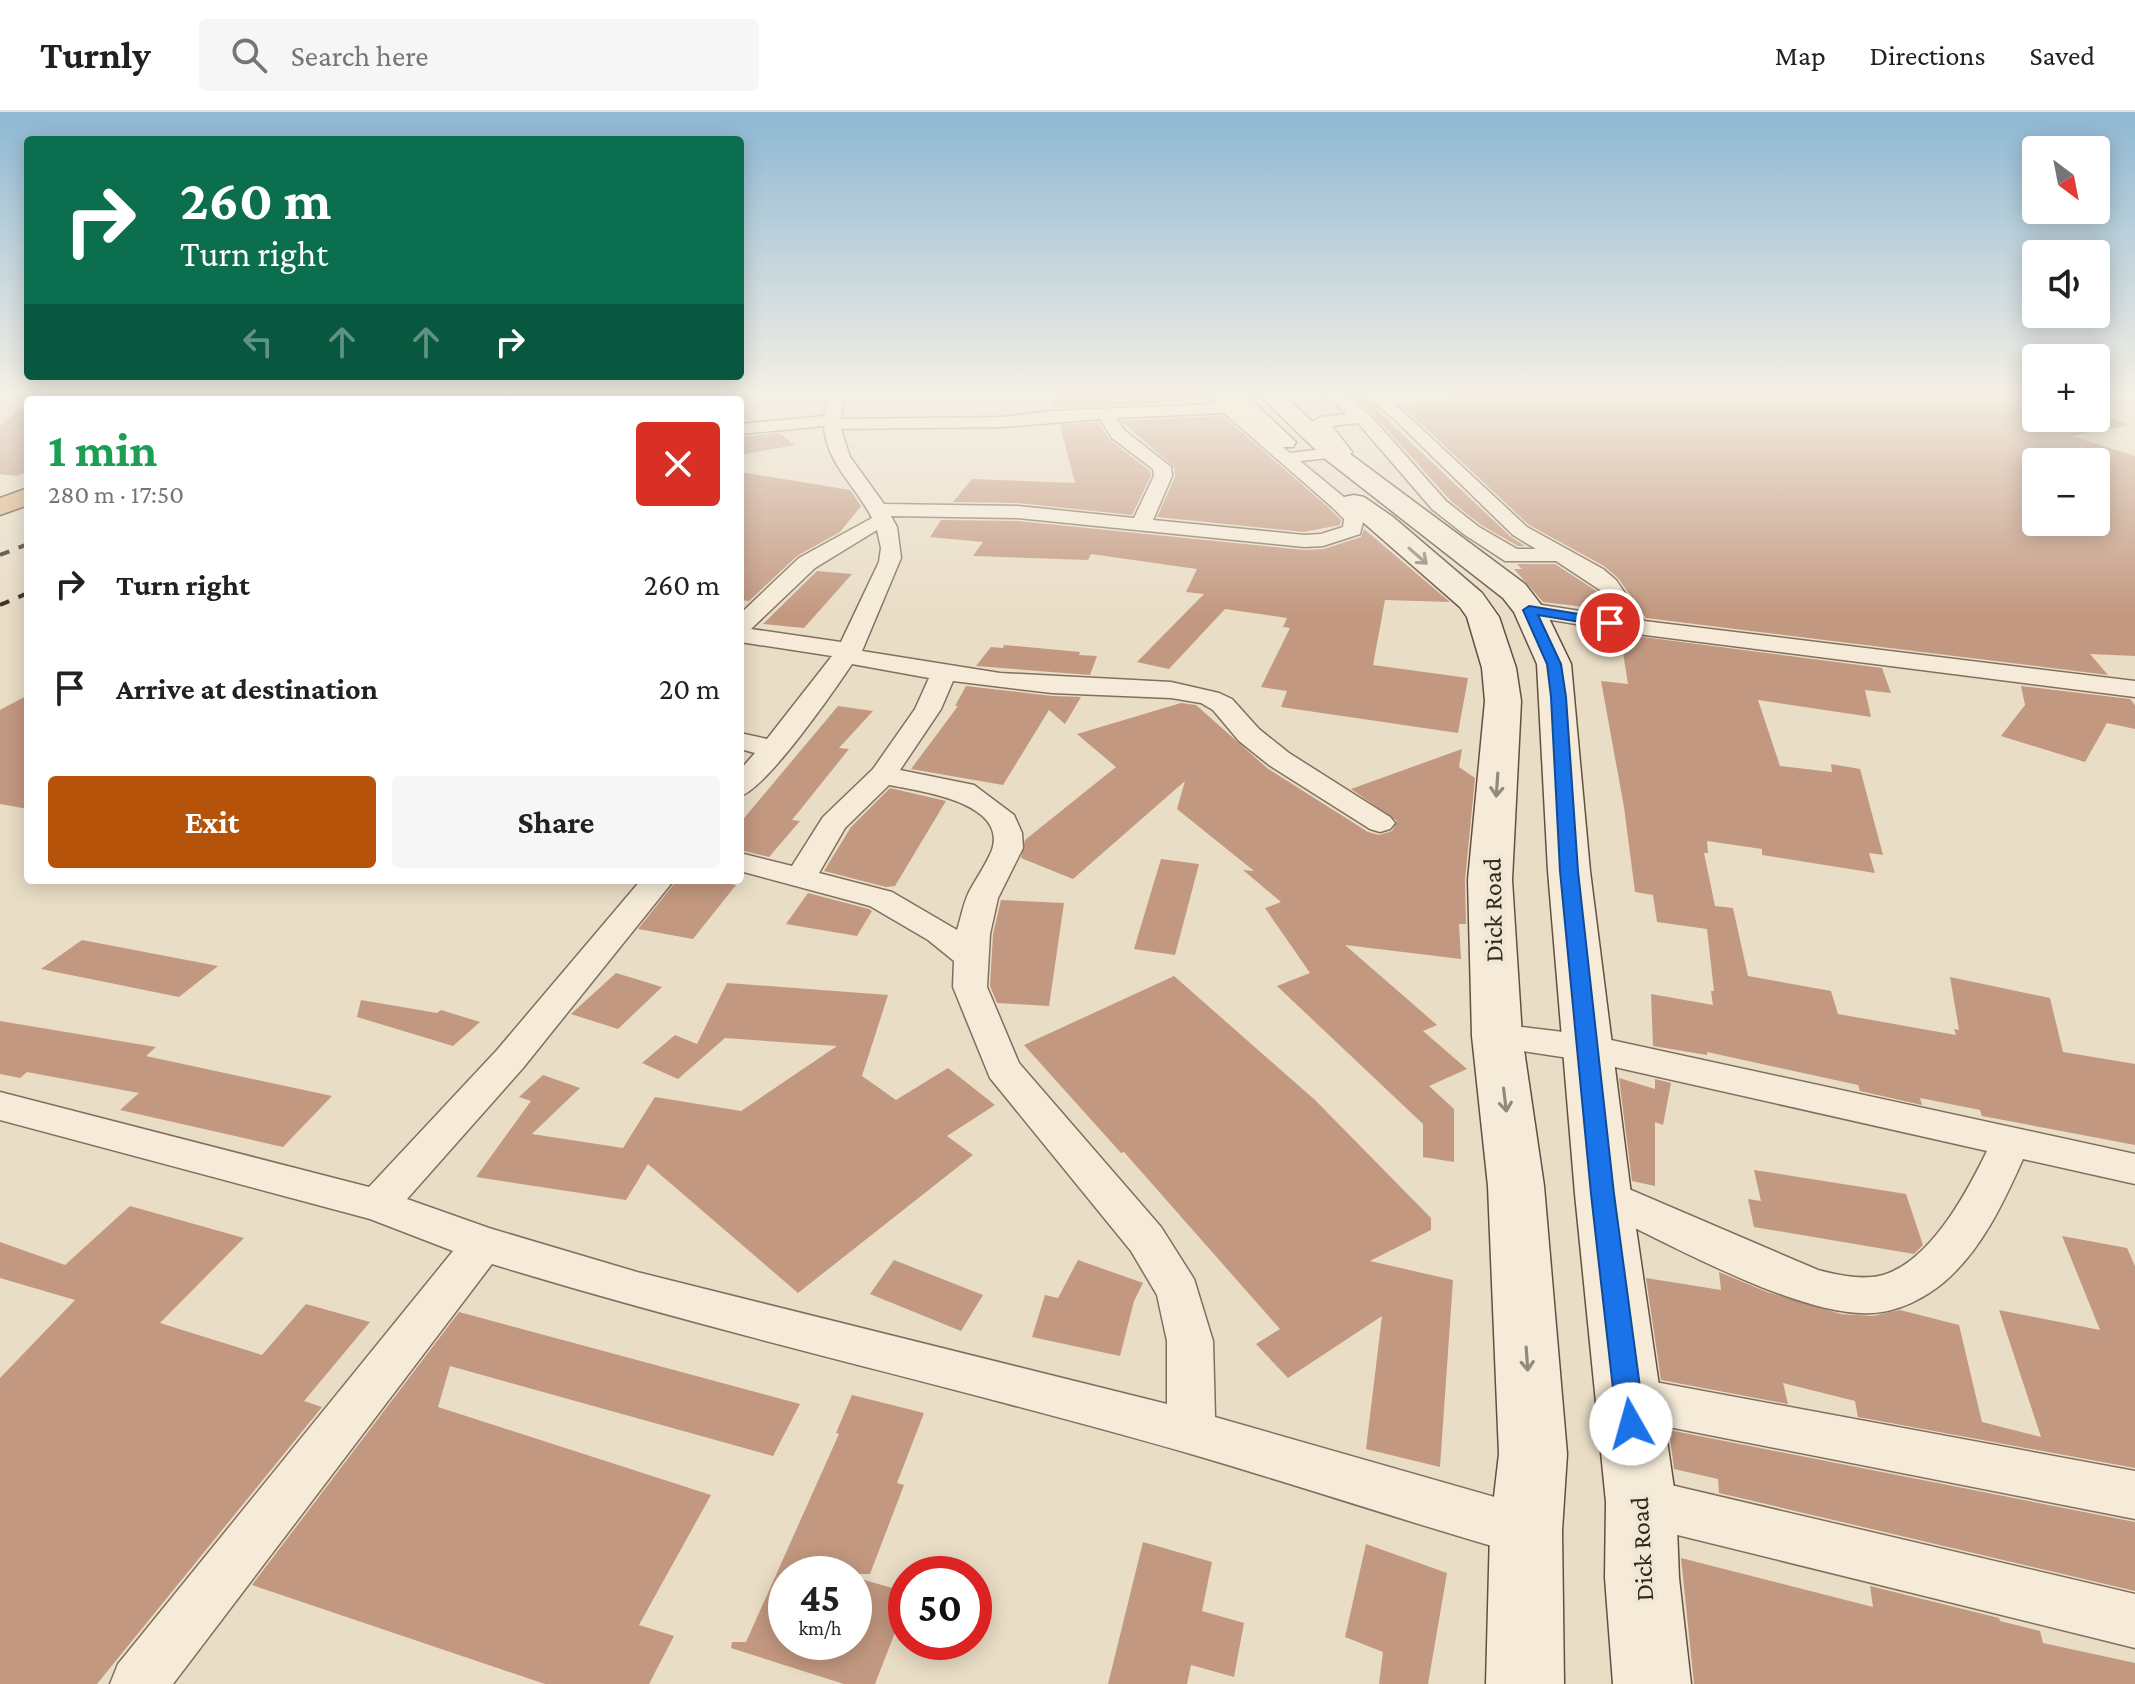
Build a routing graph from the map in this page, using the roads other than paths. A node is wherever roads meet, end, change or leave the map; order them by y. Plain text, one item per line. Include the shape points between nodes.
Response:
1 (845, 468) edge
2 (1162, 468) edge
3 (1307, 468) edge
4 (1321, 468) edge
5 (1336, 468) edge
6 (1407, 468) edge
7 (1453, 468) edge
8 (24, 498) edge
9 (0, 507) edge
10 (881, 515) junction
11 (1141, 525) junction
12 (1560, 554) junction
13 (1529, 610) junction
14 (744, 623) edge
15 (1637, 627) junction
16 (744, 636) edge
17 (848, 654) junction
18 (944, 673) junction
19 (2135, 689) edge
20 (744, 742) edge
21 (773, 749) junction
22 (883, 775) junction
23 (744, 782) edge
24 (1380, 823) dead end
25 (744, 863) edge
26 (800, 878) junction
27 (655, 884) edge
28 (971, 957) junction
29 (1497, 1036) junction
30 (1588, 1048) junction
31 (0, 1106) edge
32 (2010, 1144) junction
33 (2135, 1169) edge
34 (1603, 1194) junction
35 (377, 1205) junction
36 (483, 1244) junction
37 (1628, 1398) junction
38 (1191, 1432) junction
39 (2135, 1495) edge
40 (1641, 1502) junction
41 (1526, 1531) junction
42 (2135, 1621) edge
43 (138, 1684) edge
44 (1525, 1684) edge
45 (1652, 1684) edge

1 - 10 street
2 - 11 street
3 - 11 street via 1354,518 1353,530 1304,541
4 -> 29 main road, Dick Road via 1330,487 1383,523 1471,600 1483,617 1499,668 1503,701 1490,880
5 - 13 main road, Dick Road via 1469,554
6 - 12 street via 1472,531 1513,556
7 - 12 street via 1520,531
8 - 9 highway
10 - 11 street via 1018,512
10 - 14 street via 807,563
10 - 17 street via 890,539 891,564
12 - 15 street via 1608,585
13 - 15 street
13 - 30 main road, Dick Road via 1554,664
15 - 19 street
16 - 17 street
17 - 18 street
17 - 21 street
18 - 22 street via 928,709
18 - 24 street via 1054,686 1156,689 1210,699 1229,709 1274,755
20 - 21 street
21 - 23 street
22 - 26 street via 833,823
22 - 28 street via 964,791 999,815 1008,848 982,898
25 - 26 street
26 - 28 street via 881,899
27 - 35 street via 510,1059
28 - 38 street via 970,987 1003,1069 1146,1239 1178,1292 1190,1341
29 - 30 street
29 -> 41 main road, Dick Road via 1516,1186 1533,1454
30 - 32 street
30 - 34 main road, Dick Road
31 - 35 street
32 - 33 street
32 - 34 street via 1989,1189 1949,1250 1889,1293 1813,1287
34 - 37 main road, Dick Road
35 - 36 street
36 - 38 street via 666,1298
36 - 43 street
37 - 39 street
37 - 40 main road, Dick Road
38 - 41 street
40 - 42 street
40 - 45 main road, Dick Road
41 - 44 main road, Dick Road

